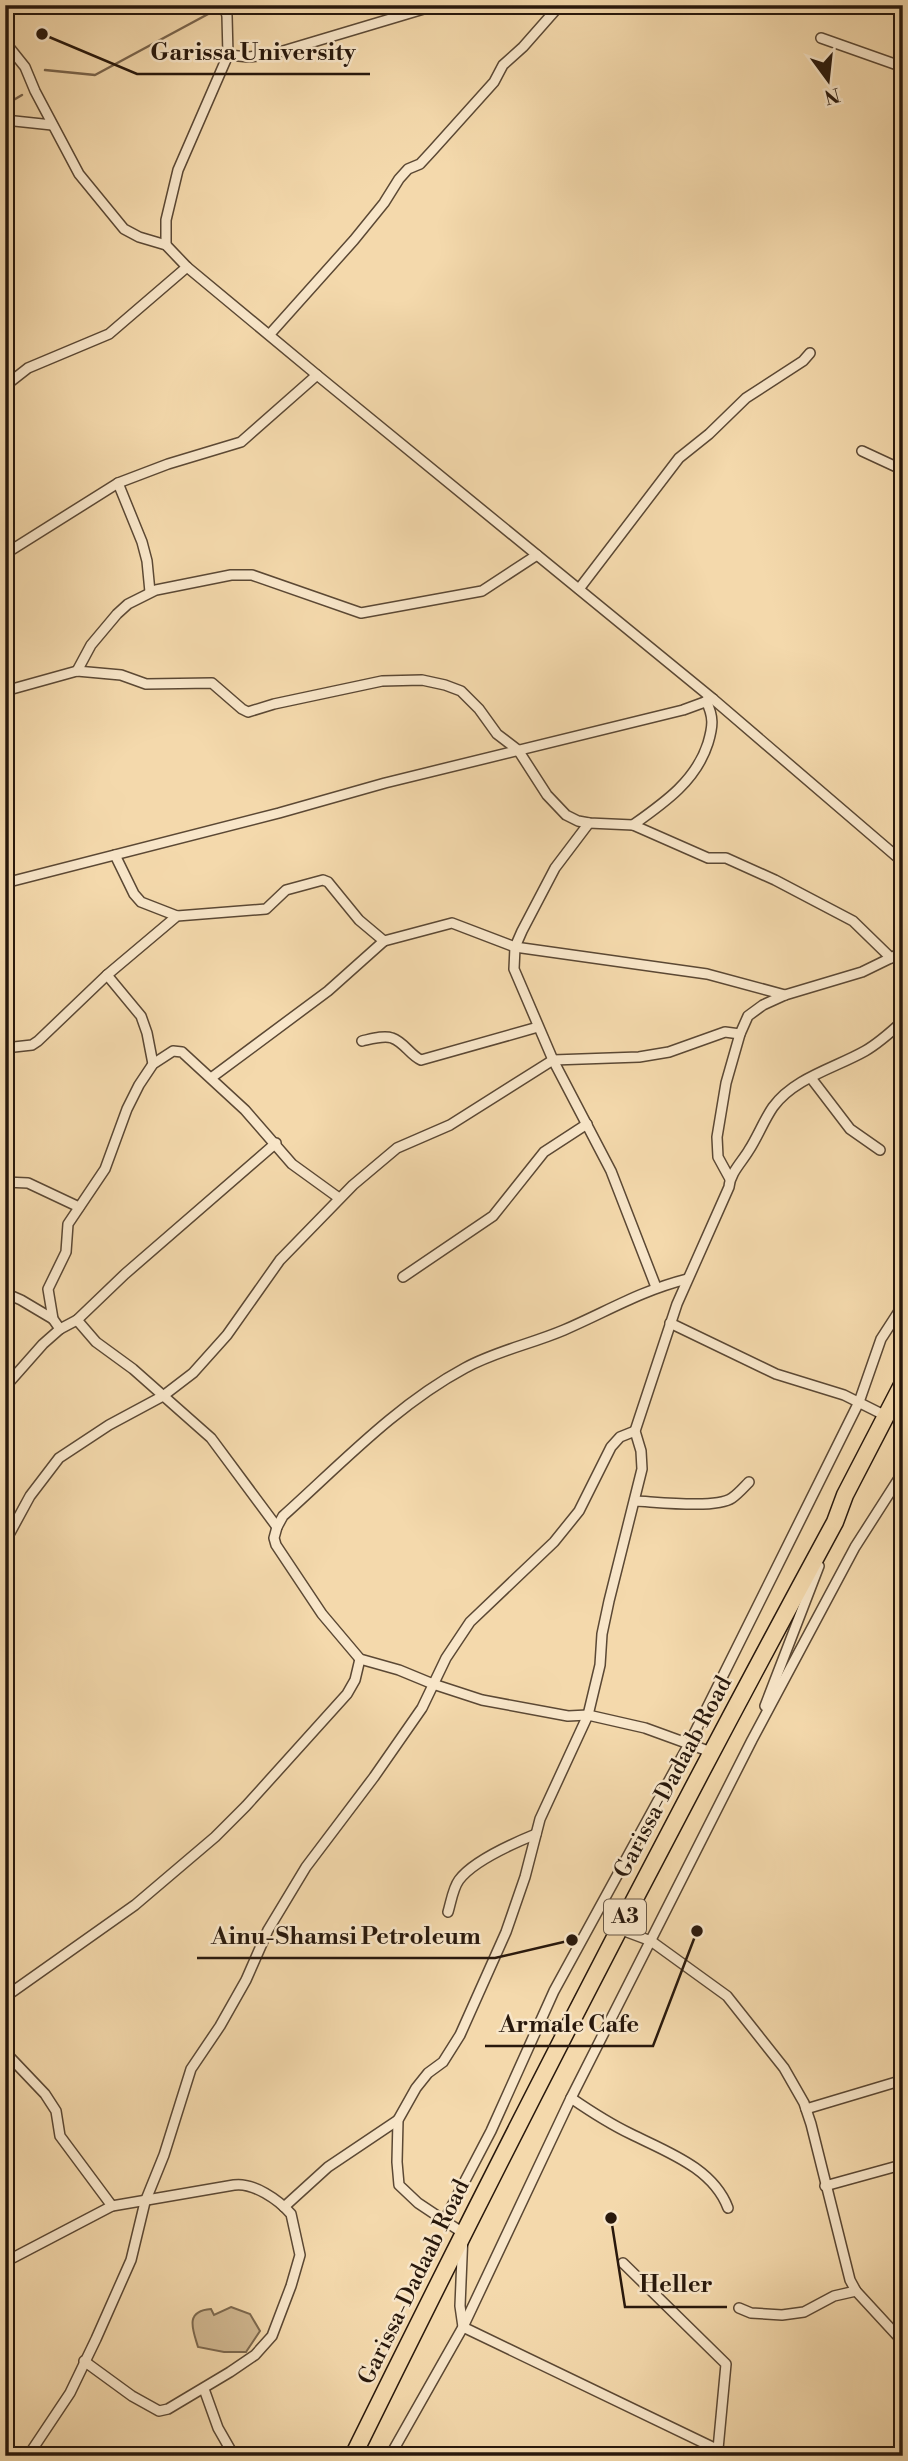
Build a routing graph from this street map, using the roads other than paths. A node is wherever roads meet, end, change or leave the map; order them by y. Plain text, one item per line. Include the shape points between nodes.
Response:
1 (224, 5) edge
2 (437, 5) edge
3 (560, 5) edge
4 (821, 38) dead end
5 (5, 42) edge
6 (228, 55) junction
7 (903, 67) edge
8 (5, 120) edge
9 (52, 125) junction
10 (166, 245) junction
11 (187, 267) junction
12 (270, 334) junction
13 (810, 353) dead end
14 (317, 375) junction
15 (5, 386) edge
16 (862, 451) dead end
17 (903, 470) edge
18 (118, 482) junction
19 (5, 554) edge
20 (537, 555) junction
21 (579, 589) junction
22 (150, 592) junction
23 (77, 671) junction
24 (5, 691) edge
25 (710, 700) junction
26 (518, 750) junction
27 (589, 823) junction
28 (633, 825) junction
29 (115, 855) junction
30 (903, 862) edge
31 (5, 883) edge
32 (177, 916) junction
33 (384, 941) junction
34 (515, 947) junction
35 (903, 952) edge
36 (891, 958) junction
37 (107, 975) junction
38 (785, 995) junction
39 (903, 1021) edge
40 (538, 1027) junction
41 (740, 1034) junction
42 (362, 1041) dead end
43 (5, 1048) edge
44 (553, 1060) junction
45 (153, 1064) junction
46 (211, 1078) junction
47 (811, 1078) junction
48 (587, 1124) junction
49 (276, 1143) junction
50 (880, 1150) dead end
51 (730, 1179) junction
52 (5, 1182) edge
53 (339, 1198) junction
54 (79, 1207) junction
55 (403, 1277) dead end
56 (687, 1279) junction
57 (656, 1287) junction
58 (5, 1293) edge
59 (903, 1305) edge
60 (53, 1319) junction
61 (77, 1320) junction
62 (670, 1323) junction
63 (60, 1329) junction
64 (903, 1383) edge
65 (5, 1387) edge
66 (163, 1396) junction
67 (899, 1401) edge
68 (859, 1402) junction
69 (886, 1416) junction
70 (635, 1431) junction
71 (903, 1472) edge
72 (748, 1482) dead end
73 (636, 1501) junction
74 (835, 1522) junction
75 (276, 1527) junction
76 (6, 1540) edge
77 (360, 1659) junction
78 (433, 1684) junction
79 (588, 1715) junction
80 (752, 1740) junction
81 (689, 1744) junction
82 (711, 1752) junction
83 (536, 1834) junction
84 (448, 1912) dead end
85 (619, 1929) junction
86 (651, 1941) junction
87 (5, 1997) edge
88 (540, 2022) junction
89 (565, 2033) junction
90 (5, 2053) edge
91 (903, 2080) edge
92 (571, 2098) junction
93 (806, 2109) junction
94 (398, 2120) junction
95 (903, 2169) edge
96 (825, 2186) junction
97 (145, 2202) junction
98 (112, 2206) junction
99 (284, 2207) junction
100 (728, 2208) dead end
101 (444, 2221) junction
102 (463, 2233) junction
103 (7, 2257) edge
104 (623, 2263) dead end
105 (856, 2291) junction
106 (738, 2308) dead end
107 (463, 2328) junction
108 (903, 2342) edge
109 (84, 2361) junction
110 (204, 2389) junction
111 (718, 2449) junction
112 (28, 2456) edge
113 (234, 2456) edge
114 (354, 2456) edge
115 (390, 2456) edge
116 (731, 2456) edge

1 - 6 street
2 - 6 street via 273,54
3 - 12 street via 420,164 399,179 355,240
4 - 7 street
5 - 9 street via 25,67
6 - 10 street via 177,170 166,220
8 - 9 street
9 - 10 street via 79,174 124,229
10 - 11 street
11 - 12 street
11 - 15 street via 109,334 28,368
12 - 14 street
13 - 21 street via 746,398 679,458
14 - 18 street via 241,442
14 - 20 street
16 - 17 street
18 - 19 street
18 - 22 street via 142,542
20 - 21 street
20 - 22 street via 482,591 361,613 252,575
21 - 25 street
22 - 23 street via 117,614
23 - 24 street
23 - 26 street via 121,675 146,684 212,683 248,712 382,681 422,680 461,691 497,734
25 - 26 street
25 - 28 street via 713,722 702,761 685,784
25 - 30 street
26 - 27 street via 566,815
26 - 29 street
27 - 28 street
27 - 34 street via 555,868
28 - 36 street via 708,858 726,859 823,905 853,921
29 - 31 street
29 - 32 street via 141,902
32 - 33 street via 261,911 286,890 323,880
32 - 37 street
33 - 34 street via 452,923
33 - 46 street via 328,991
34 - 38 street via 707,974
34 - 40 street via 515,976
35 - 36 street
36 - 38 street via 862,972
37 - 43 street via 38,1041
37 - 45 street via 141,1016
38 - 41 street via 748,1016
39 - 47 street via 865,1051
40 - 42 street via 421,1060 396,1039
40 - 44 street
41 - 44 street via 725,1032 669,1052 639,1057
41 - 51 street via 726,1083 716,1149
44 - 48 street
44 - 53 street via 450,1125 397,1147
45 - 46 street via 173,1051 182,1052
45 - 54 street via 127,1109 105,1169
46 - 49 street
47 - 50 street via 850,1129
47 - 51 street via 774,1106
48 - 55 street via 544,1153 493,1216
48 - 57 street via 611,1171
49 - 53 street via 292,1164
49 - 61 street
51 - 56 street
52 - 54 street via 28,1183
53 - 66 street via 268,1275 217,1348
54 - 60 street via 68,1224 66,1252 49,1285
56 - 57 street
56 - 62 street
57 - 75 street via 562,1331 490,1355 422,1395 371,1436
58 - 60 street
59 - 68 street via 881,1339
60 - 63 street
61 - 63 street
61 - 66 street via 96,1342
62 - 68 street via 776,1374
62 - 70 street
63 - 65 street
64 - 67 highway, Garissa-Dadaab Road / A3
66 - 75 street via 211,1438
66 - 76 street via 59,1458 30,1496
67 - 69 highway, Garissa-Dadaab Road / A3
68 - 69 street
68 - 81 street
69 - 74 highway, Garissa-Dadaab Road / A3
70 - 73 street via 642,1469
70 - 78 street via 611,1447 579,1511 554,1542 470,1622
71 - 80 street via 855,1547
72 - 73 street via 721,1502
73 - 79 street via 609,1601
74 - 80 street
74 - 82 highway, Garissa-Dadaab Road / A3
75 - 77 street via 274,1538 281,1555
77 - 78 street
77 - 87 street via 347,1694 215,1837 135,1905
78 - 79 street via 507,1705
78 - 97 street via 415,1718 306,1867 268,1930 246,1980 191,2069
79 - 81 street
79 - 83 street
80 - 86 street
81 - 82 street
81 - 88 street
82 - 85 highway, Garissa-Dadaab Road / A3
83 - 84 street via 486,1858 459,1880
83 - 94 street via 506,1932 460,2035 443,2062 416,2088
85 - 86 street
85 - 89 highway, Garissa-Dadaab Road / A3
86 - 92 street
86 - 93 street via 727,1996 784,2068
88 - 89 street
88 - 101 street
89 - 102 highway, Garissa-Dadaab Road / A3
90 - 98 street via 45,2094 55,2111 60,2136
91 - 93 street
92 - 100 street via 704,2175 716,2185
92 - 107 street
93 - 96 street
94 - 99 street via 328,2167
94 - 101 street via 399,2185
95 - 96 street
96 - 105 street
97 - 98 street
97 - 99 street via 241,2184 258,2189
97 - 109 street via 131,2260
98 - 103 street
99 - 110 street via 291,2214 300,2255 280,2320 255,2355
101 - 102 street
102 - 107 street
102 - 114 highway, Garissa-Dadaab Road / A3
104 - 111 street via 726,2364
105 - 106 street via 834,2295 804,2312 782,2315
105 - 108 street
107 - 111 street
107 - 115 street
109 - 110 street via 159,2411
109 - 112 street via 70,2393
110 - 113 street
111 - 116 street

